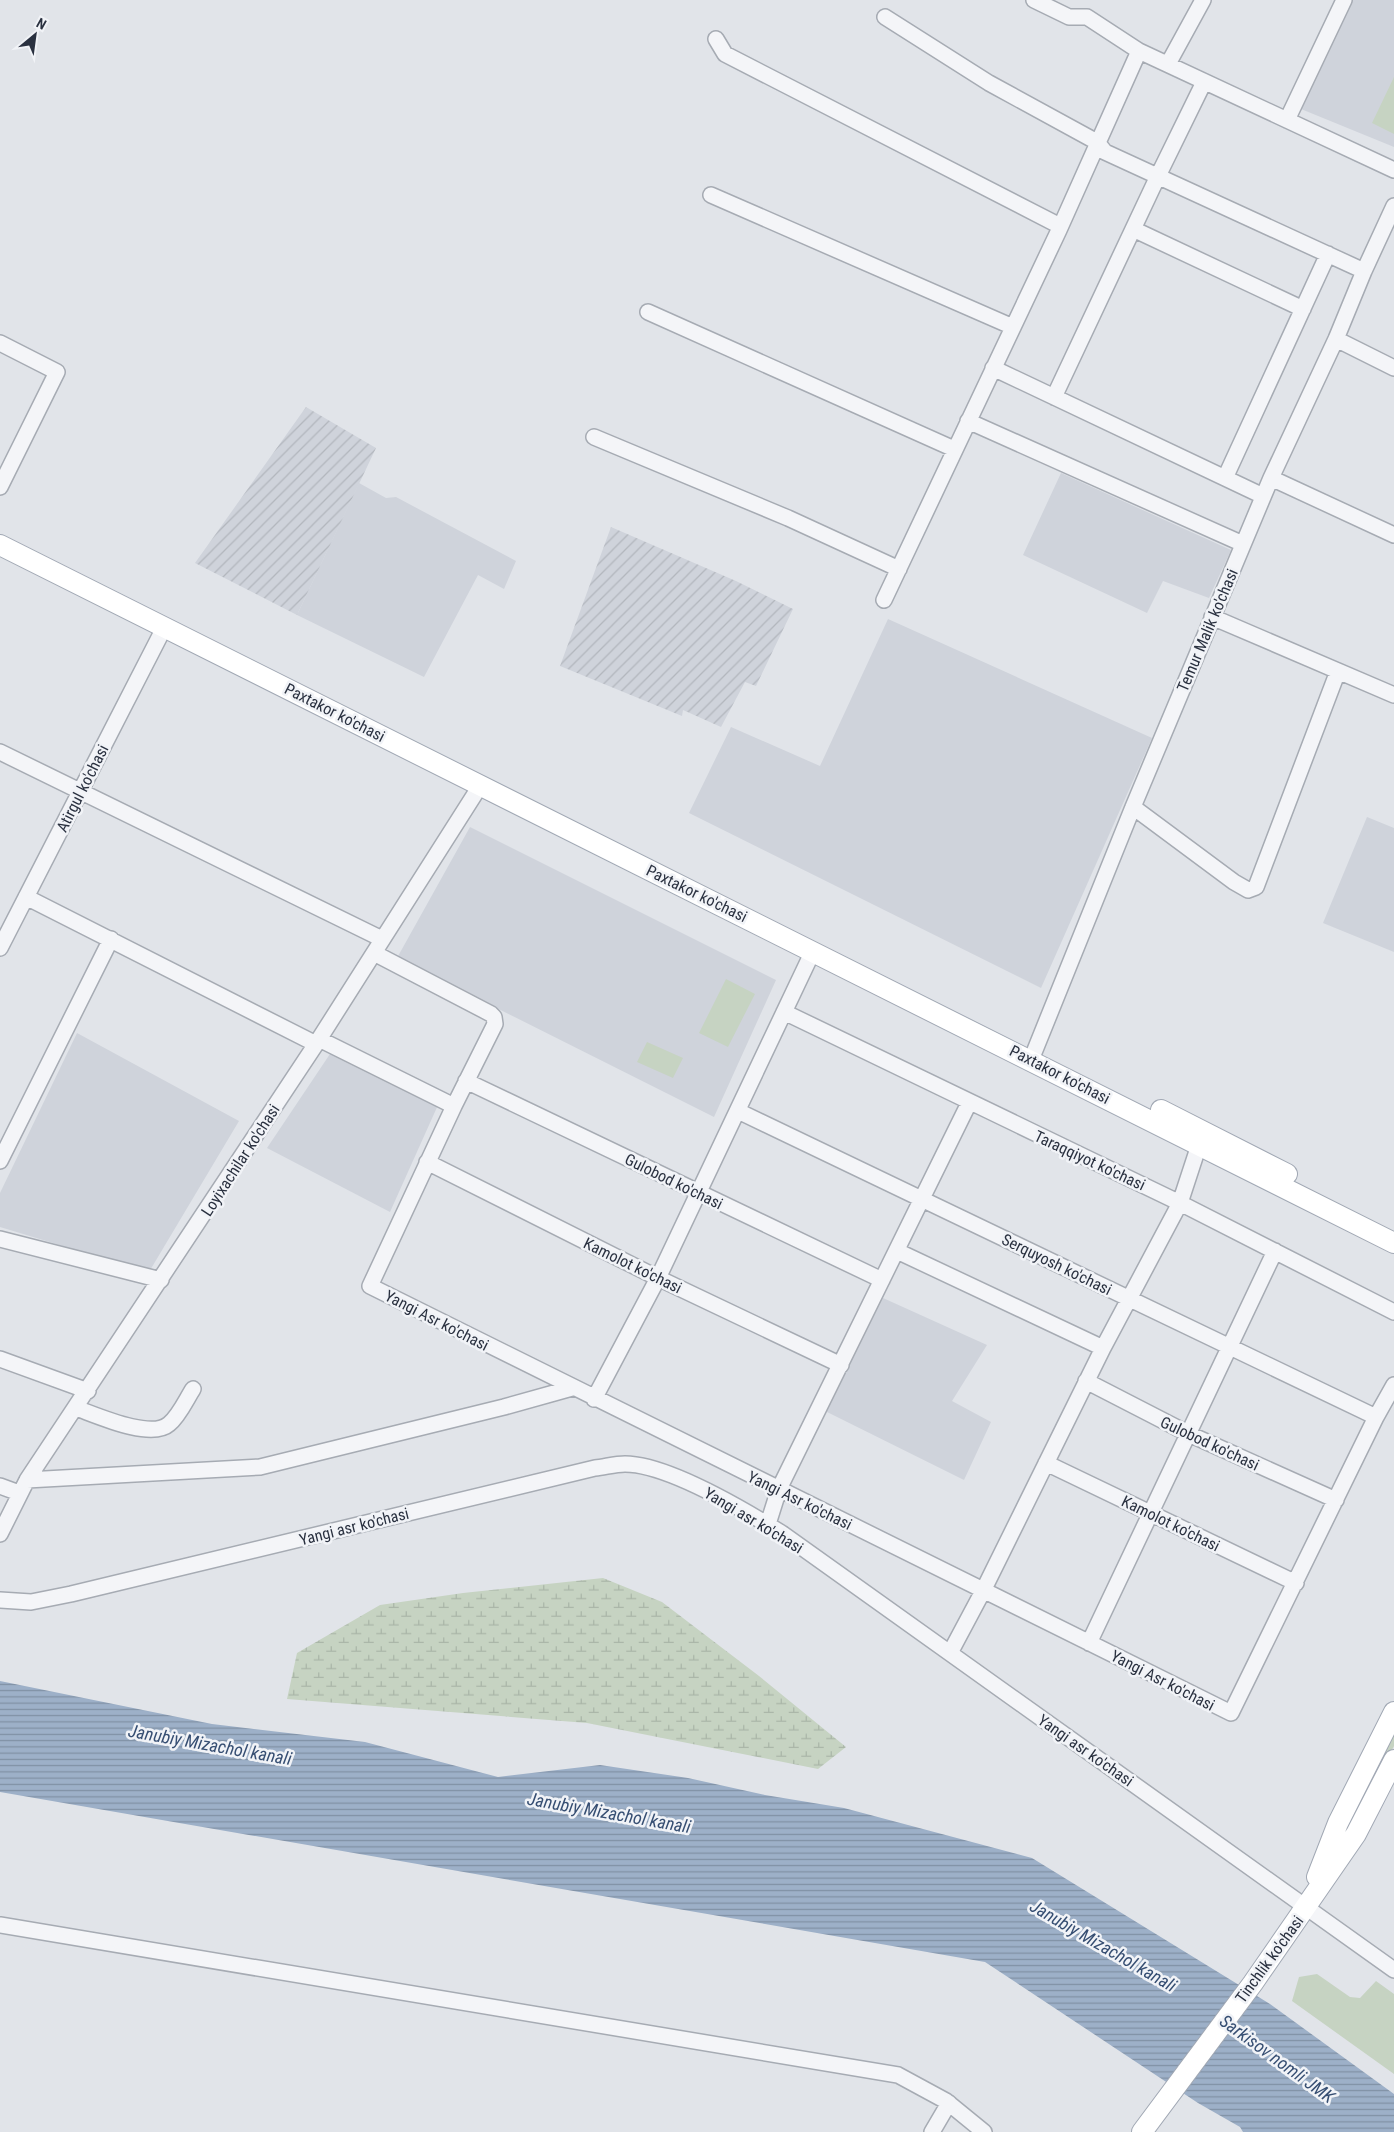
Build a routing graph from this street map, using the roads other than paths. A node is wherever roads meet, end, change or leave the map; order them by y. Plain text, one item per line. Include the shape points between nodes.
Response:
1 (1034, 0) edge
2 (1203, 0) edge
3 (1344, 0) edge
4 (885, 17) dead end
5 (716, 39) dead end
6 (1139, 51) junction
7 (1168, 64) junction
8 (1204, 82) junction
9 (1287, 120) junction
10 (1098, 142) junction
11 (1394, 170) edge
12 (1158, 176) junction
13 (712, 195) dead end
14 (1394, 206) edge
15 (1060, 226) junction
16 (1133, 229) junction
17 (1328, 254) junction
18 (1364, 271) junction
19 (1303, 309) junction
20 (648, 312) dead end
21 (1013, 327) junction
22 (1336, 339) junction
23 (0, 343) edge
24 (993, 368) junction
25 (1394, 368) edge
26 (1054, 397) junction
27 (968, 421) junction
28 (594, 437) dead end
29 (954, 449) junction
30 (1226, 478) junction
31 (1271, 478) junction
32 (0, 487) edge
33 (1263, 496) junction
34 (0, 534) edge
35 (1394, 535) edge
36 (1243, 544) junction
37 (0, 545) edge
38 (898, 569) junction
39 (884, 600) dead end
40 (1212, 618) junction
41 (164, 628) junction
42 (1338, 671) junction
43 (1394, 695) edge
44 (0, 752) edge
45 (480, 786) junction
46 (80, 791) junction
47 (1133, 807) junction
48 (26, 897) junction
49 (382, 939) junction
50 (111, 940) junction
51 (0, 948) edge
52 (813, 951) junction
53 (374, 953) junction
54 (784, 1012) junction
55 (317, 1041) junction
56 (1033, 1054) junction
57 (466, 1081) junction
58 (969, 1103) junction
59 (454, 1106) junction
60 (738, 1111) junction
61 (1199, 1145) junction
62 (0, 1161) edge
63 (427, 1162) junction
64 (698, 1193) junction
65 (921, 1199) junction
66 (1180, 1203) junction
67 (1394, 1228) edge
68 (0, 1239) edge
69 (1394, 1243) edge
70 (897, 1251) junction
71 (1275, 1251) junction
72 (658, 1278) junction
73 (161, 1280) junction
74 (882, 1280) junction
75 (1128, 1299) junction
76 (1394, 1312) edge
77 (1230, 1347) junction
78 (1103, 1348) junction
79 (0, 1359) edge
80 (841, 1365) junction
81 (1086, 1381) junction
82 (1394, 1385) edge
83 (572, 1388) junction
84 (193, 1389) dead end
85 (88, 1391) junction
86 (594, 1399) junction
87 (76, 1408) junction
88 (1376, 1417) junction
89 (1189, 1434) junction
90 (1046, 1463) junction
91 (27, 1480) junction
92 (0, 1486) edge
93 (779, 1489) junction
94 (19, 1493) junction
95 (1336, 1500) junction
96 (1152, 1514) junction
97 (768, 1524) junction
98 (0, 1534) edge
99 (1296, 1583) junction
100 (983, 1591) junction
101 (0, 1600) edge
102 (1089, 1643) junction
103 (950, 1653) junction
104 (1394, 1712) edge
105 (1394, 1760) edge
106 (1306, 1907) junction
107 (0, 1925) edge
108 (1394, 1970) edge
109 (949, 2103) junction
110 (932, 2132) edge
111 (984, 2132) edge
112 (1142, 2132) edge

1 - 6 street via 1069,17 1087,17
2 - 7 street
3 - 9 street
4 - 10 street via 989,82
5 - 15 street via 725,54
6 - 7 street
6 - 10 street
7 - 8 street
8 - 9 street
8 - 12 street
9 - 11 street
10 - 12 street via 1105,152
10 - 15 street
12 - 16 street
12 - 17 street
13 - 21 street
14 - 18 street, Temur Malik ko'chasi
15 - 21 street
16 - 19 street
16 - 26 street
17 - 18 street
17 - 19 street
18 - 22 street, Temur Malik ko'chasi
19 - 30 street
20 - 29 street
21 - 24 street
22 - 25 street
22 - 31 street, Temur Malik ko'chasi
23 - 32 street via 57,372
24 - 26 street
24 - 27 street
26 - 30 street
27 - 29 street
27 - 36 street
28 - 38 street via 788,518
29 - 38 street
30 - 33 street
31 - 33 street, Temur Malik ko'chasi
31 - 35 street
33 - 36 street, Temur Malik ko'chasi
34 - 56 main road, Paxtakor ko'chasi
36 - 40 street, Temur Malik ko'chasi
37 - 41 main road, Paxtakor ko'chasi
38 - 39 street
40 - 42 street
40 - 47 street, Temur Malik ko'chasi
41 - 45 main road, Paxtakor ko'chasi
41 - 46 street, Atirgul ko'chasi
42 - 43 street
42 - 47 street via 1256,887 1248,890 1234,882
44 - 46 street
45 - 49 street, Loyixachilar ko'chasi
45 - 52 main road, Paxtakor ko'chasi
46 - 48 street, Atirgul ko'chasi
46 - 49 street
47 - 56 street, Temur Malik ko'chasi
48 - 50 street
48 - 51 street, Atirgul ko'chasi
49 - 53 street, Loyixachilar ko'chasi
50 - 55 street
50 - 62 street
52 - 54 street
52 - 56 main road, Paxtakor ko'chasi
53 - 55 street, Loyixachilar ko'chasi
53 - 57 street via 494,1017 495,1024
54 - 58 street, Taraqqiyot ko'chasi
54 - 60 street
55 - 59 street
55 - 73 street, Loyixachilar ko'chasi
56 - 61 main road, Paxtakor ko'chasi
56 - 67 main road, Paxtakor ko'chasi
57 - 59 street
57 - 64 street, Gulobod ko'chasi
58 - 65 street
58 - 66 street, Taraqqiyot ko'chasi
59 - 63 street
60 - 64 street
60 - 65 street, Serquyosh ko'chasi
61 - 66 street
61 - 69 main road, Paxtakor ko'chasi
63 - 72 street, Kamolot ko'chasi
63 - 83 street, Yangi Asr ko'chasi via 370,1286
64 - 72 street
64 - 74 street, Gulobod ko'chasi
65 - 70 street
65 - 75 street, Serquyosh ko'chasi
66 - 71 street, Taraqqiyot ko'chasi
66 - 75 street
68 - 73 street
70 - 74 street
70 - 78 street
71 - 76 street, Taraqqiyot ko'chasi
71 - 77 street
72 - 80 street, Kamolot ko'chasi
72 - 86 street
73 - 85 street, Loyixachilar ko'chasi
74 - 80 street
75 - 77 street, Serquyosh ko'chasi
75 - 78 street
77 - 88 street, Serquyosh ko'chasi
77 - 89 street
78 - 81 street
79 - 85 street
80 - 93 street
81 - 89 street, Gulobod ko'chasi
81 - 90 street
82 - 88 street
83 - 86 street, Yangi Asr ko'chasi
83 - 91 street via 260,1467
84 - 87 street via 170,1424 162,1429 142,1430
85 - 87 street, Loyixachilar ko'chasi
86 - 93 street, Yangi Asr ko'chasi
87 - 91 street, Loyixachilar ko'chasi
88 - 95 street
89 - 95 street, Gulobod ko'chasi
89 - 96 street
90 - 96 street, Kamolot ko'chasi
90 - 100 street
91 - 94 street, Loyixachilar ko'chasi
92 - 94 street
93 - 97 street
93 - 100 street, Yangi Asr ko'chasi
94 - 98 street, Loyixachilar ko'chasi
95 - 99 street
96 - 99 street, Kamolot ko'chasi
96 - 102 street
97 - 101 street, Yangi asr ko'chasi via 711,1492 652,1468 626,1464 594,1468 55,1597 31,1602
97 - 103 street, Yangi asr ko'chasi
99 - 102 street, Yangi Asr ko'chasi via 1231,1714
100 - 102 street, Yangi Asr ko'chasi
100 - 103 street
103 - 106 street, Yangi asr ko'chasi
104 - 106 main road, Tinchlik ko'chasi via 1338,1823
105 - 106 main road, Tinchlik ko'chasi via 1356,1834
106 - 108 street, Yangi asr ko'chasi
106 - 112 main road, Tinchlik ko'chasi
107 - 109 street via 898,2075
109 - 110 street
109 - 111 street

